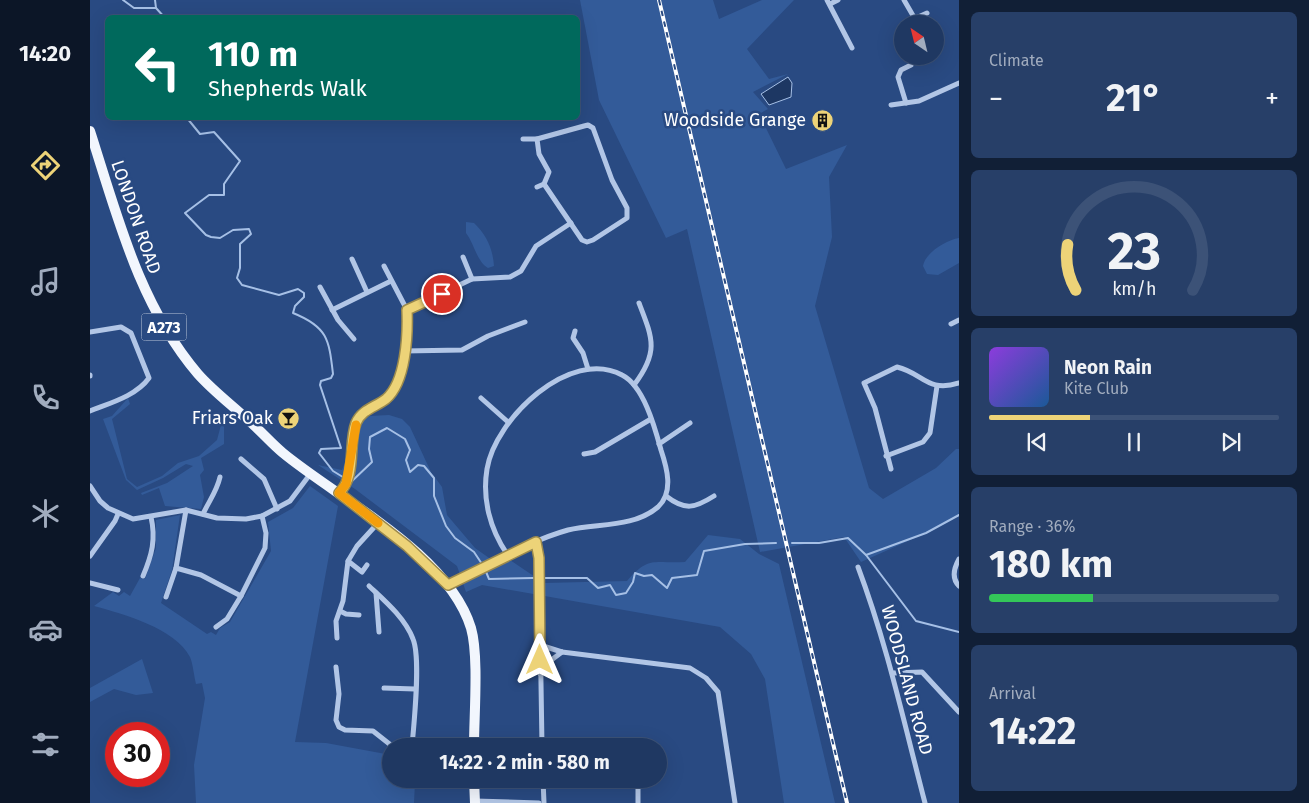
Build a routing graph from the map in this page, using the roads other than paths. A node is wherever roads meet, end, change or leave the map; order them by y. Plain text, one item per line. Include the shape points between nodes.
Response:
1 (838, 0) edge
2 (904, 0) edge
3 (828, 2) edge
4 (927, 13) dead end
5 (913, 15) edge
6 (923, 15) edge
7 (852, 48) dead end
8 (911, 65) dead end
9 (959, 83) edge
10 (906, 103) junction
11 (891, 104) dead end
12 (90, 131) edge
13 (523, 139) dead end
14 (537, 140) junction
15 (544, 184) junction
16 (536, 187) dead end
17 (571, 223) junction
18 (463, 257) dead end
19 (352, 259) dead end
20 (384, 266) dead end
21 (472, 279) junction
22 (391, 281) junction
23 (320, 287) dead end
24 (368, 292) junction
25 (639, 303) dead end
26 (332, 310) junction
27 (407, 310) junction
28 (959, 320) edge
29 (525, 322) dead end
30 (951, 324) dead end
31 (575, 331) dead end
32 (90, 332) edge
33 (354, 339) dead end
34 (404, 351) junction
35 (588, 369) junction
36 (959, 383) edge
37 (634, 385) junction
38 (937, 386) junction
39 (481, 398) dead end
40 (90, 411) edge
41 (651, 419) junction
42 (508, 422) junction
43 (690, 423) dead end
44 (659, 444) junction
45 (584, 454) dead end
46 (886, 456) junction
47 (241, 459) dead end
48 (891, 469) dead end
49 (311, 473) junction
50 (220, 477) dead end
51 (91, 488) edge
52 (339, 493) junction
53 (666, 496) junction
54 (714, 496) dead end
55 (277, 509) junction
56 (186, 510) junction
57 (118, 514) junction
58 (203, 514) junction
59 (262, 516) junction
60 (152, 517) junction
61 (378, 523) junction
62 (536, 542) junction
63 (507, 554) junction
64 (90, 556) edge
65 (959, 559) edge
66 (348, 561) junction
67 (367, 565) dead end
68 (858, 566) dead end
69 (176, 568) junction
70 (143, 576) dead end
71 (91, 584) edge
72 (448, 585) junction
73 (369, 586) dead end
74 (959, 586) edge
75 (118, 590) dead end
76 (376, 593) junction
77 (241, 596) junction
78 (166, 598) dead end
79 (340, 611) junction
80 (359, 615) dead end
81 (216, 627) dead end
82 (379, 632) dead end
83 (337, 638) dead end
84 (540, 645) junction
85 (562, 652) junction
86 (336, 667) dead end
87 (893, 673) junction
88 (540, 674) junction
89 (384, 688) dead end
90 (415, 689) junction
91 (959, 712) edge
92 (382, 738) edge
93 (412, 738) edge
94 (474, 738) edge
95 (542, 738) edge
96 (474, 788) edge
97 (543, 788) edge
98 (638, 788) edge
99 (475, 802) edge
100 (539, 803) edge
101 (544, 803) edge
102 (638, 803) edge
103 (735, 803) edge
104 (926, 803) edge

1 - 3 street
2 - 5 street
3 - 7 street
4 - 6 street
8 - 10 street via 901,70 898,77
9 - 10 street via 919,101
10 - 11 street
12 - 49 main road, LONDON ROAD / A273 via 130,256 164,327 199,375 282,452
13 - 14 street
14 - 15 street via 549,172
14 - 17 street via 588,125 593,128 612,180 627,208 627,218 587,242 582,240
15 - 16 street
15 - 17 street
17 - 21 street via 536,246 521,271 510,277
18 - 21 street
19 - 24 street
20 - 22 street
21 - 27 street
22 - 24 street
22 - 27 street
23 - 26 street
24 - 26 street
25 - 37 street via 653,348
26 - 33 street
27 - 34 street
28 - 30 street
29 - 34 street via 462,350
31 - 35 street via 573,338
32 - 40 street via 122,327 131,333 149,378 144,386
34 - 52 street via 401,377 393,391 362,414 356,423 347,479
35 - 37 street via 603,368 623,375
35 - 42 street via 558,380 532,398
36 - 38 street
37 - 41 street
38 - 46 street via 934,418 923,442
38 - 46 street via 897,367 864,384 875,408
39 - 42 street
41 - 44 street
41 - 45 street via 595,452
42 - 63 street via 495,442 487,468 485,490 492,527
43 - 44 street
44 - 53 street via 667,470
46 - 48 street
47 - 55 street via 264,479
49 - 52 main road, LONDON ROAD / A273
49 - 55 street via 290,501
50 - 58 street via 217,491
51 - 57 street via 100,501
52 - 61 main road, LONDON ROAD / A273
53 - 54 street via 678,506 691,507
53 - 62 street via 659,506 644,516 568,530
55 - 59 street
56 - 58 street
56 - 60 street
56 - 69 street
57 - 60 street via 133,519
57 - 64 street
58 - 59 street via 246,519
59 - 77 street via 265,548
60 - 70 street via 155,533 152,554
61 - 66 street
61 - 72 main road, LONDON ROAD / A273
62 - 63 street
62 - 84 street
63 - 72 street
65 - 74 street via 954,569
66 - 67 street via 362,572
66 - 79 street
68 - 87 street, WOODSLAND ROAD
69 - 77 street via 201,575
69 - 78 street
71 - 75 street
72 - 94 main road, LONDON ROAD / A273 via 465,612 471,630
73 - 76 street
76 - 82 street
76 - 90 street via 400,618 414,640
77 - 81 street via 227,619
79 - 80 street
79 - 83 street via 336,621
84 - 85 street
84 - 88 street
85 - 88 street
85 - 103 street via 690,668 706,678 718,692
86 - 92 street via 339,694 336,720 339,727 373,731
87 - 91 street via 922,672
87 - 104 street, WOODSLAND ROAD
88 - 95 street
89 - 90 street
90 - 93 street
96 - 99 main road
97 - 101 street
98 - 102 street
99 - 100 street

